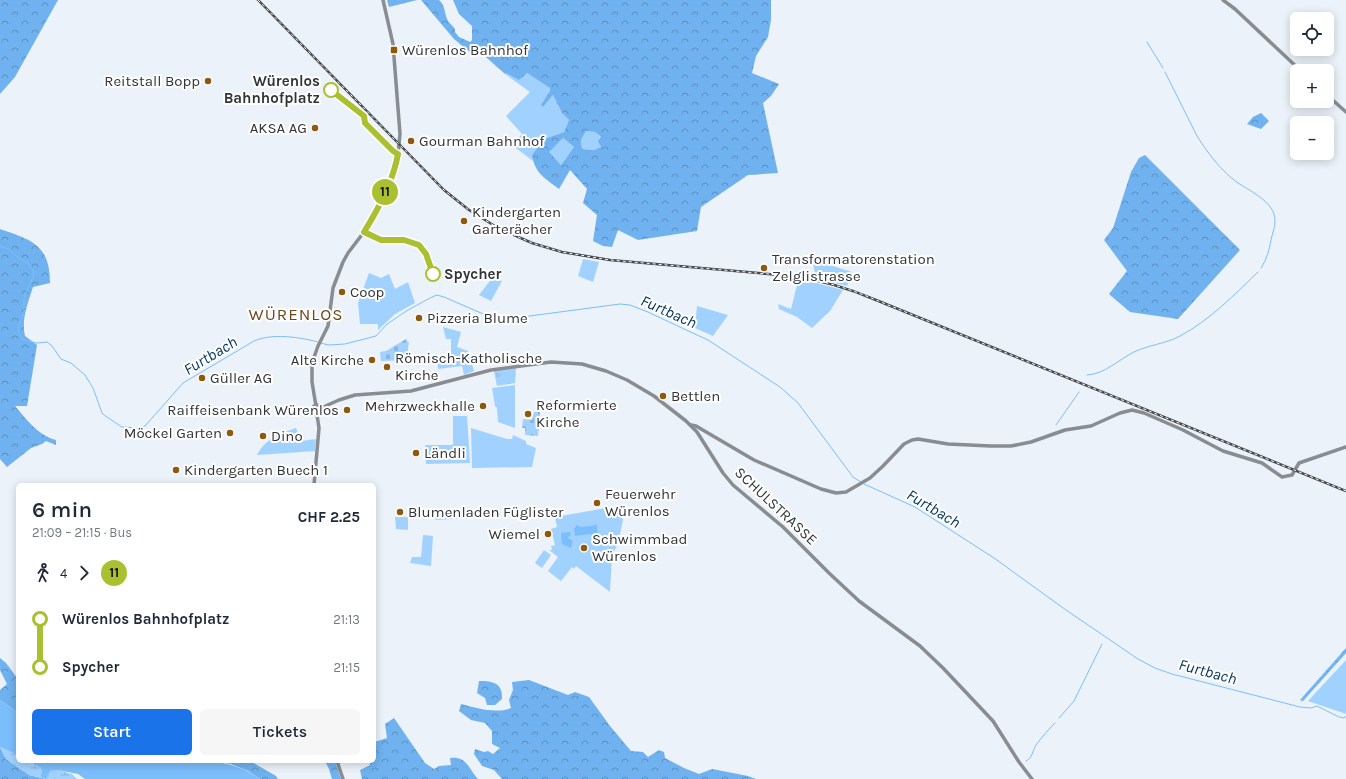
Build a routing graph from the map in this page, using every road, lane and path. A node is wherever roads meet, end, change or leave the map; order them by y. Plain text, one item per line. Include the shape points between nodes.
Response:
1 (383, 0) edge
2 (1223, 0) edge
3 (1293, 64) edge
4 (1334, 101) edge
5 (1346, 112) edge
6 (316, 406) junction
7 (321, 408) junction
8 (317, 415) junction
9 (691, 425) junction
10 (1346, 447) edge
11 (314, 483) edge
12 (338, 763) edge
13 (343, 779) edge
14 (1032, 779) edge

1 - 6 street via 393,44 400,134 398,154 377,209 348,253 333,288 328,326 312,363
2 - 3 street
4 - 5 street
6 - 7 street
6 - 8 street via 312,411
7 - 8 street via 321,413
7 - 9 street, SCHULSTRASSE via 355,395 411,391 491,370 563,362 598,368 627,380 654,396
8 - 11 street
9 - 10 street via 754,460 840,494 870,478 904,444 912,440 1011,446 1066,430 1091,426 1132,410 1177,427 1224,451 1262,463 1280,476 1292,475 1299,463
9 - 14 street, SCHULSTRASSE via 733,485 783,527 859,602 920,646 943,668 993,721
12 - 13 street

